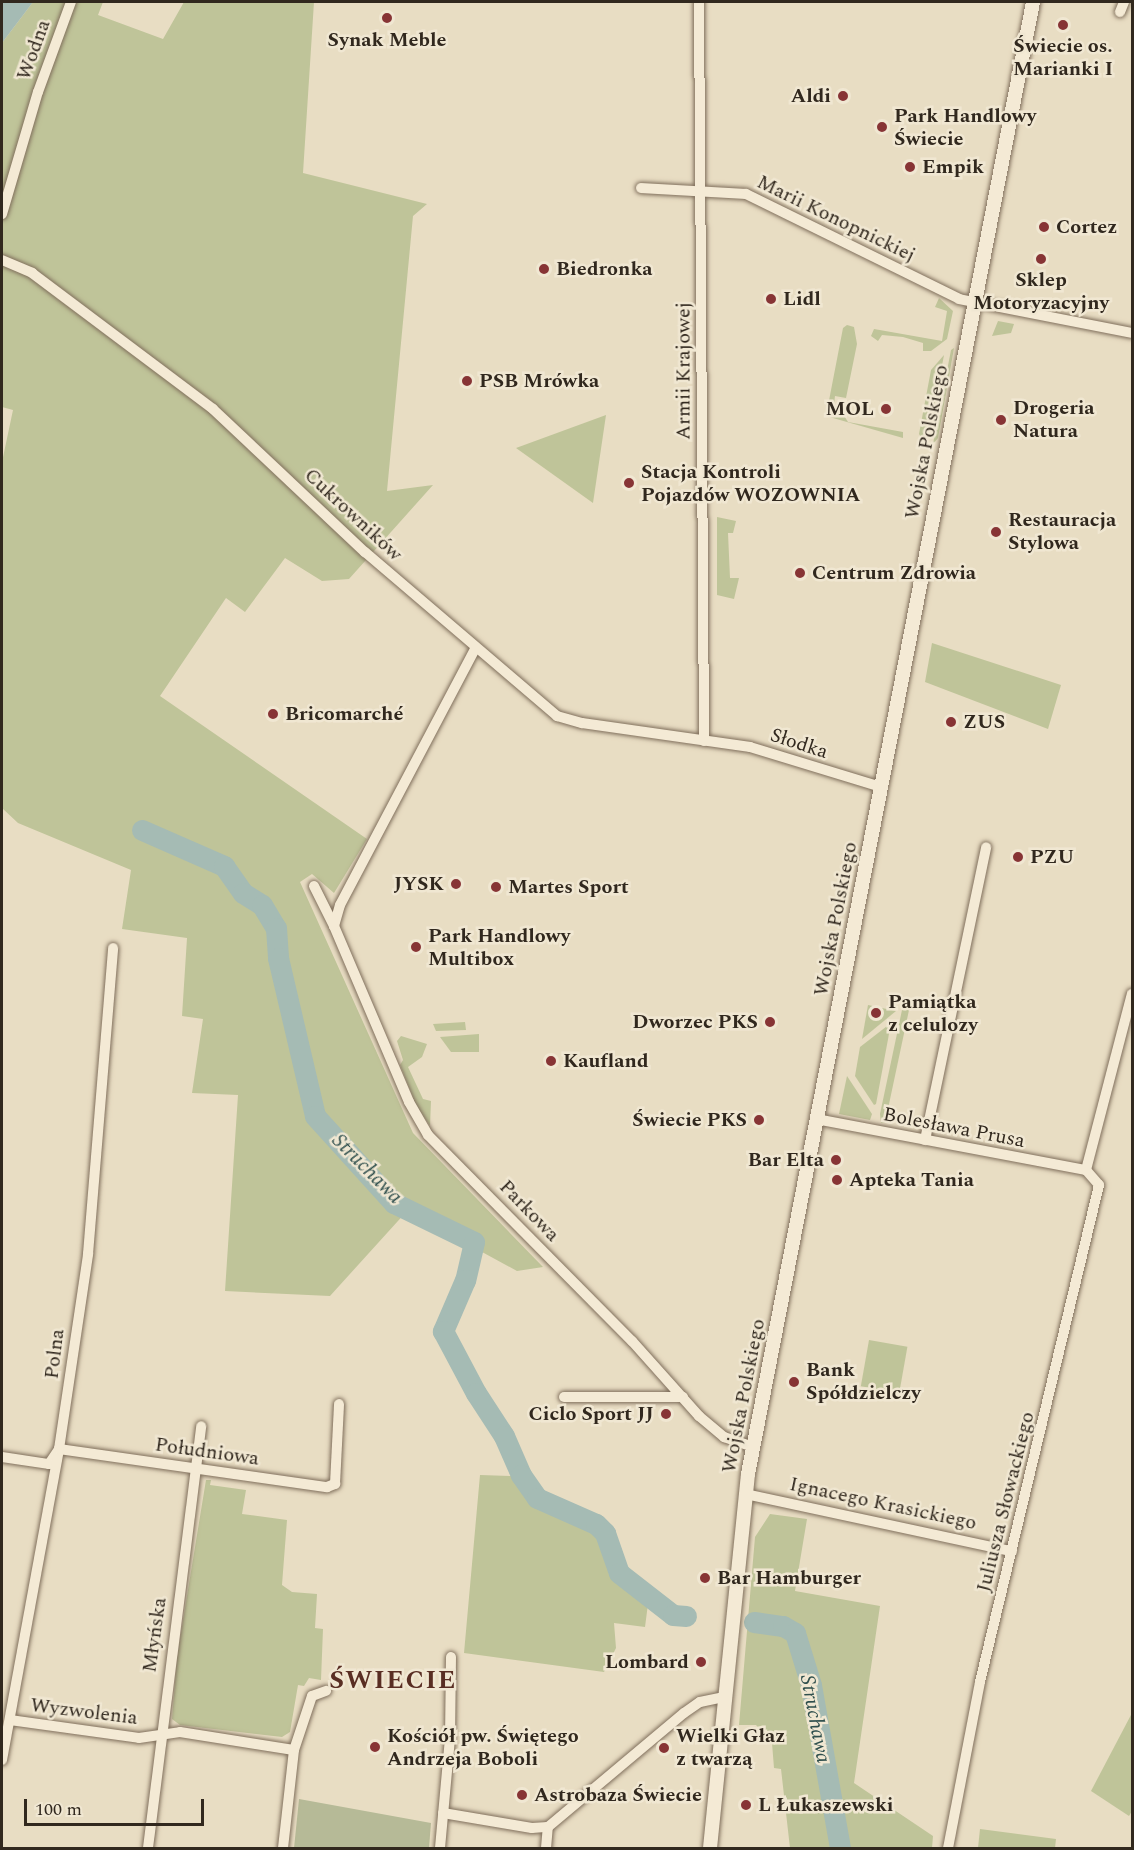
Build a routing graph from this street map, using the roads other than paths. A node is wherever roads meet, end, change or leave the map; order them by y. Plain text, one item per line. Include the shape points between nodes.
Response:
1 (71, 2) edge
2 (699, 2) edge
3 (1033, 2) edge
4 (641, 188) dead end
5 (703, 192) junction
6 (2, 214) edge
7 (2, 260) edge
8 (974, 302) junction
9 (1132, 333) edge
10 (474, 649) junction
11 (704, 741) junction
12 (881, 787) junction
13 (986, 847) dead end
14 (314, 886) dead end
15 (334, 926) junction
16 (113, 948) dead end
17 (1132, 994) edge
18 (816, 1119) junction
19 (925, 1140) junction
20 (1086, 1170) junction
21 (564, 1397) dead end
22 (683, 1397) junction
23 (339, 1404) dead end
24 (201, 1426) dead end
25 (753, 1447) junction
26 (59, 1449) junction
27 (2, 1457) edge
28 (196, 1469) junction
29 (745, 1494) junction
30 (1012, 1551) junction
31 (451, 1657) dead end
32 (326, 1691) dead end
33 (724, 1697) junction
34 (10, 1720) junction
35 (160, 1734) junction
36 (294, 1750) junction
37 (2, 1760) edge
38 (443, 1813) junction
39 (548, 1827) junction
40 (148, 1848) edge
41 (283, 1848) edge
42 (440, 1848) edge
43 (546, 1848) edge
44 (710, 1848) edge
45 (948, 1848) edge

1 - 6 street, Wodna via 38,92
2 - 5 street, Armii Krajowej
3 - 8 street, Wojska Polskiego
4 - 5 street, Marii Konopnickiej
5 - 8 street, Marii Konopnickiej via 729,191 760,199 959,299
5 - 11 street, Armii Krajowej
7 - 10 street, Cukrowników via 32,273 219,414
8 - 9 street, Marii Konopnickiej
8 - 12 street, Wojska Polskiego
10 - 11 street, Cukrowników via 564,719
10 - 15 street via 340,905
11 - 12 street, Słodka via 750,747
12 - 18 street, Wojska Polskiego
13 - 19 street
14 - 15 street, Parkowa
15 - 22 street, Parkowa via 412,1109 428,1135
16 - 26 street, Polna via 91,1220
17 - 20 street
18 - 19 street, Bolesława Prusa
18 - 25 street, Wojska Polskiego
19 - 20 street, Bolesława Prusa
20 - 30 street, Juliusza Słowackiego via 1096,1179 1098,1192
21 - 22 street
22 - 25 street, Parkowa via 720,1434
23 - 28 street, Południowa via 335,1484 316,1485
24 - 28 street, Młyńska
25 - 29 street, Wojska Polskiego
26 - 27 street via 48,1464
26 - 28 street, Południowa
26 - 34 street, Polna
28 - 35 street, Młyńska
29 - 30 street, Ignacego Krasickiego
29 - 33 street, Wojska Polskiego
30 - 45 street, Juliusza Słowackiego via 980,1682
31 - 38 street
32 - 36 street via 312,1696
33 - 39 street via 700,1702 684,1713
33 - 44 street, Wojska Polskiego
34 - 35 street, Wyzwolenia via 139,1738
34 - 37 street, Polna
35 - 36 street, Wyzwolenia via 180,1732
35 - 40 street, Młyńska
36 - 41 street
38 - 39 street via 532,1828
38 - 42 street
39 - 43 street

